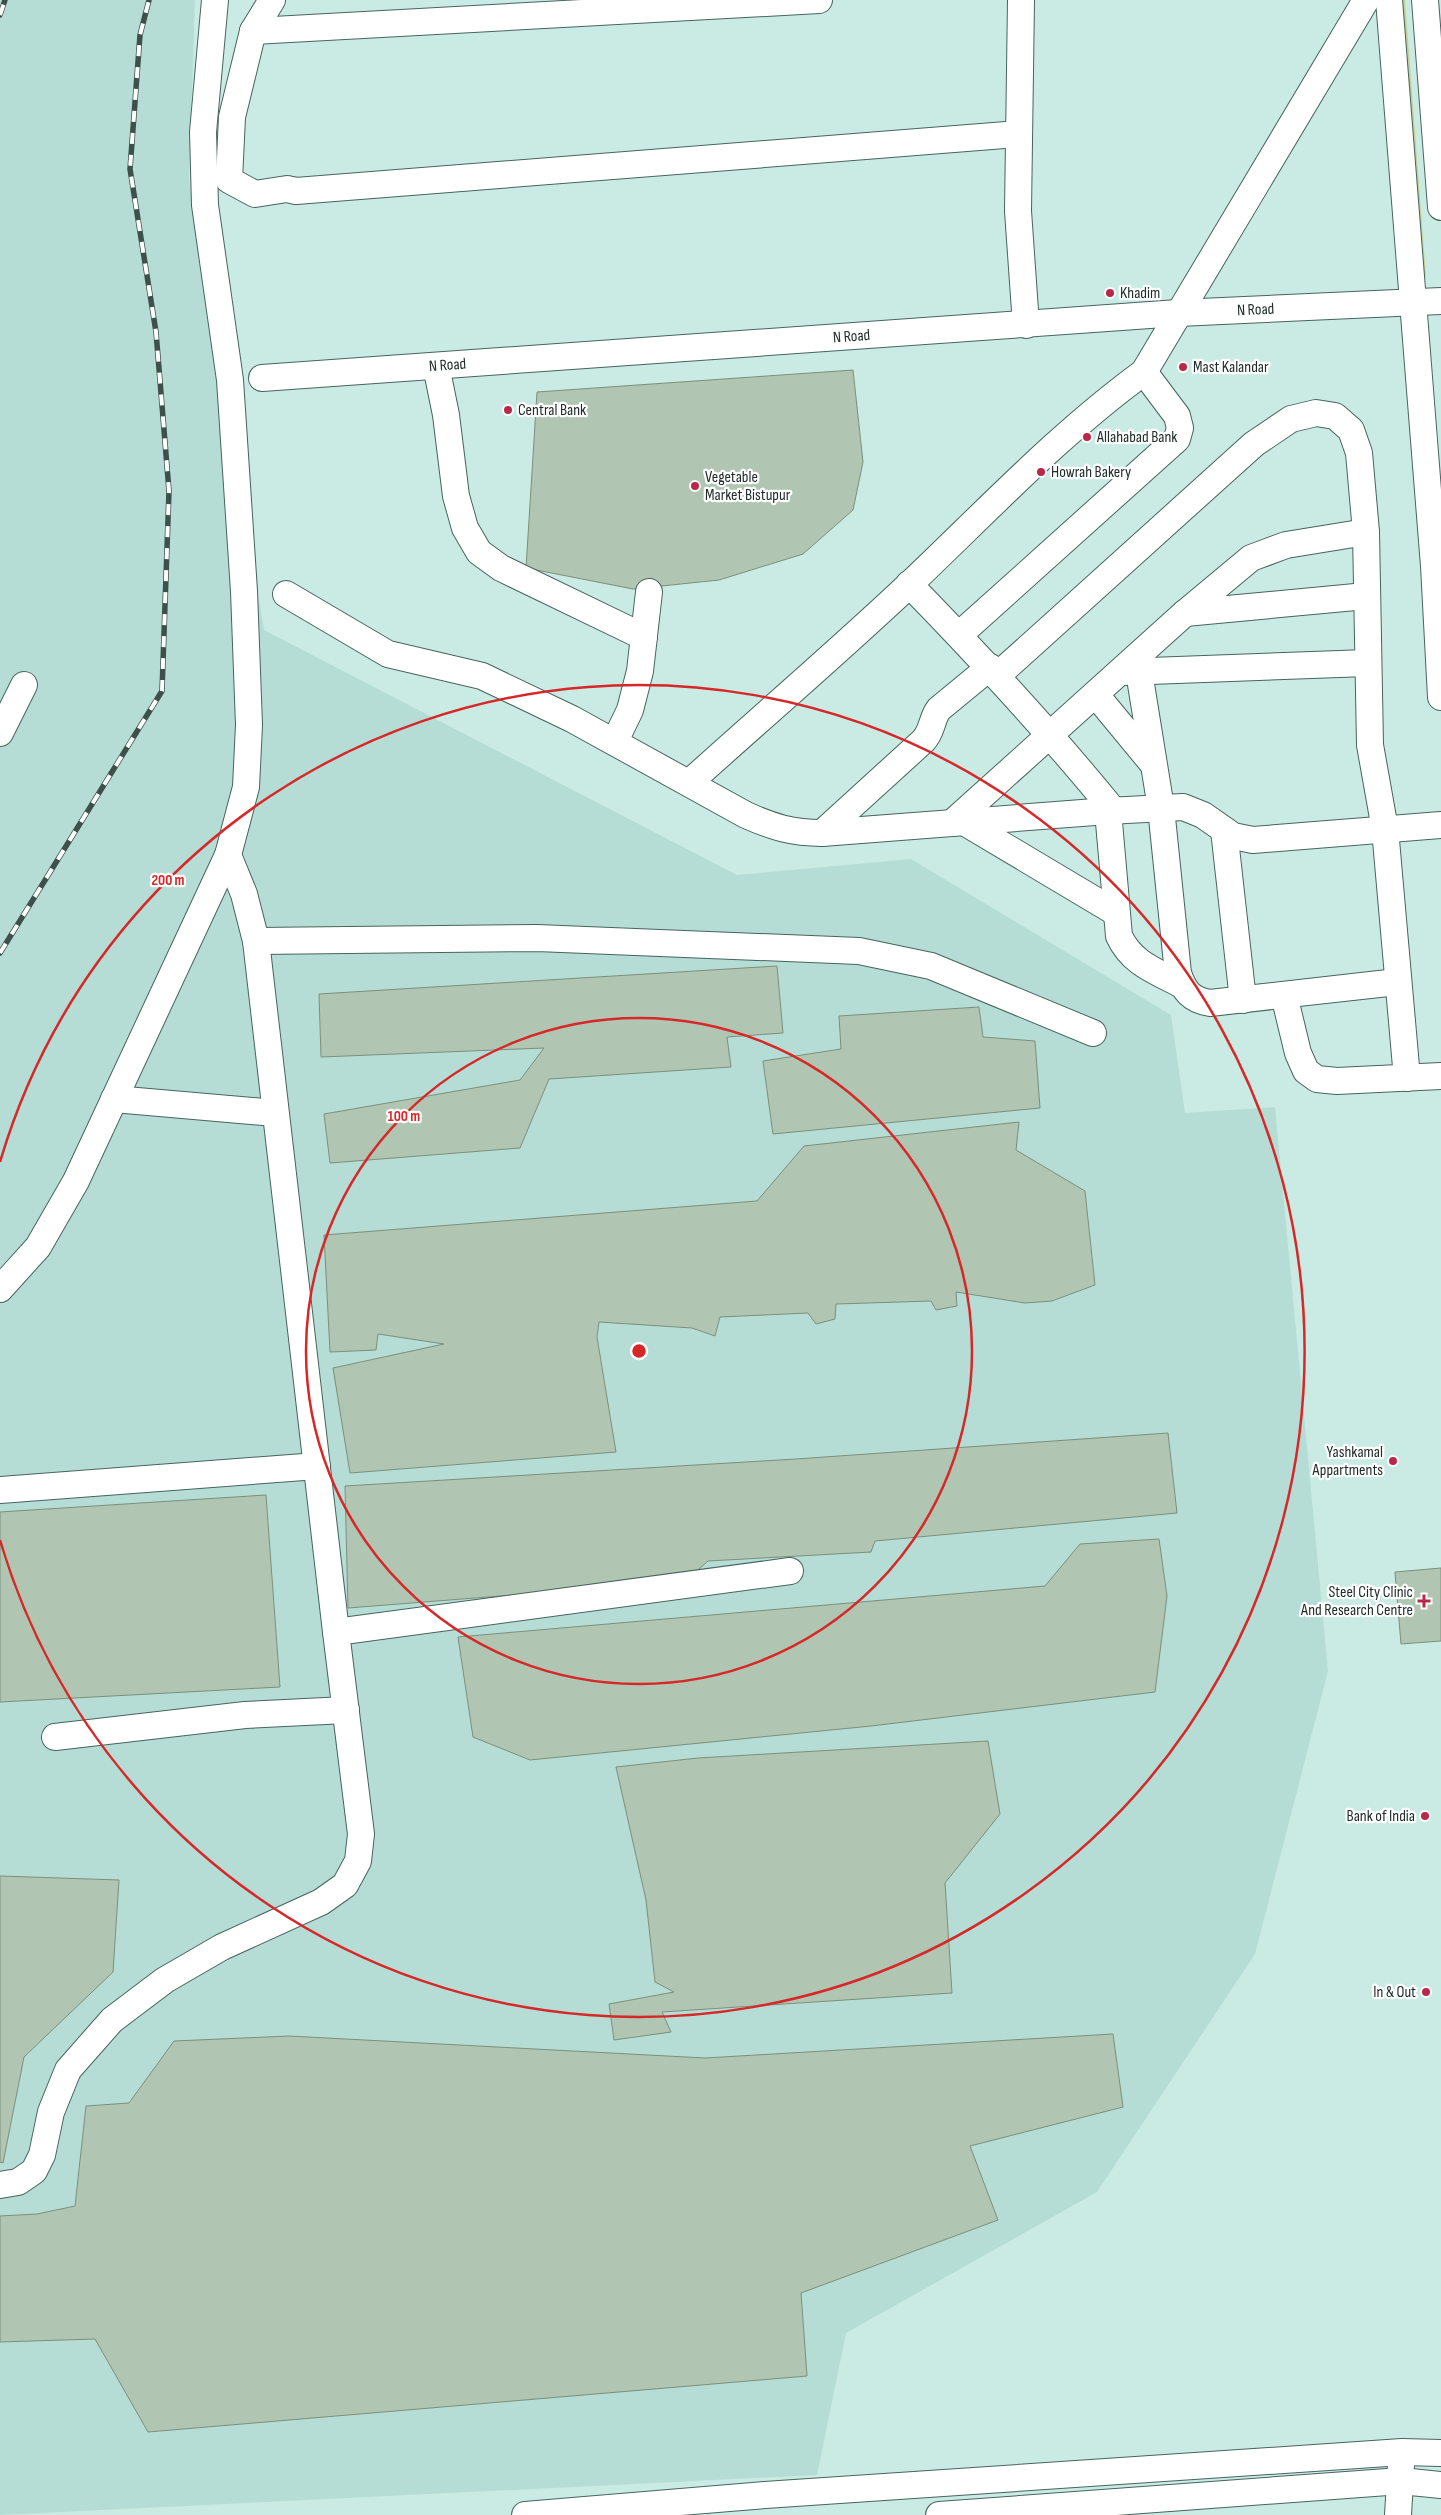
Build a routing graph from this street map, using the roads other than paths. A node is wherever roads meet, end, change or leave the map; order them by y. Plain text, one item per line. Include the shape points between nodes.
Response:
1 (215, 0) edge
2 (272, 0) edge
3 (819, 0) edge
4 (1021, 0) edge
5 (1366, 0) edge
6 (1389, 0) edge
7 (1425, 0) edge
8 (253, 31) junction
9 (1438, 116) edge
10 (1399, 121) junction
11 (1019, 134) junction
12 (1441, 207) edge
13 (1441, 301) edge
14 (1412, 303) junction
15 (1178, 313) junction
16 (1026, 325) junction
17 (436, 366) junction
18 (1144, 372) junction
19 (262, 378) dead end
20 (1366, 532) junction
21 (909, 584) junction
22 (650, 592) dead end
23 (286, 594) dead end
24 (1366, 596) junction
25 (1185, 613) junction
26 (959, 635) junction
27 (644, 637) junction
28 (1367, 663) junction
29 (994, 671) junction
30 (1130, 672) junction
31 (24, 685) dead end
32 (1096, 695) junction
33 (1441, 697) edge
34 (0, 733) edge
35 (1052, 735) junction
36 (615, 742) junction
37 (1153, 764) junction
38 (690, 782) junction
39 (1162, 808) junction
40 (1110, 811) junction
41 (958, 822) junction
42 (1441, 825) edge
43 (1385, 829) junction
44 (1224, 830) junction
45 (822, 833) junction
46 (228, 855) junction
47 (1115, 912) junction
48 (256, 941) junction
49 (1397, 982) junction
50 (1182, 985) junction
51 (1284, 995) junction
52 (1243, 1000) junction
53 (1093, 1033) dead end
54 (1441, 1076) edge
55 (1407, 1078) junction
56 (114, 1099) junction
57 (275, 1113) junction
58 (0, 1290) edge
59 (316, 1466) junction
60 (0, 1490) edge
61 (790, 1571) dead end
62 (336, 1632) junction
63 (346, 1710) junction
64 (55, 1737) dead end
65 (0, 2185) edge
66 (1402, 2452) junction
67 (1441, 2453) edge
68 (1401, 2481) junction
69 (1441, 2485) edge
70 (766, 2505) edge
71 (524, 2515) edge
72 (939, 2515) edge
73 (1398, 2515) edge

1 - 46 street via 203,132 205,205 230,380 249,725 246,787
2 - 8 street
3 - 8 street
4 - 11 street
5 - 15 street
6 - 10 street
7 - 9 street
8 - 11 street via 232,117 229,180 255,194
9 - 10 street
9 - 12 street
10 - 14 street
11 - 16 street via 1018,211
13 - 14 street, N Road
14 - 15 street, N Road
14 - 33 street via 1434,566
15 - 16 street, N Road
15 - 18 street
16 - 17 street, N Road
17 - 19 street, N Road
17 - 27 street via 456,496 465,528 479,552 501,568
18 - 21 street via 1058,443
18 - 26 street via 1176,416 1180,428 1177,439
20 - 24 street
20 - 25 street via 1286,545 1251,558
20 - 29 street via 1359,453 1351,430 1335,416 1316,413 1291,419 1254,444
21 - 26 street
21 - 38 street
22 - 27 street
23 - 36 street via 388,654 482,676
24 - 25 street
24 - 28 street
25 - 30 street
26 - 29 street
27 - 36 street via 630,710
28 - 30 street
28 - 43 street via 1370,745
29 - 35 street
29 - 45 street via 939,709 934,715 930,735
30 - 32 street
30 - 37 street
31 - 34 street
32 - 35 street
32 - 37 street
35 - 40 street
35 - 41 street
36 - 38 street
37 - 39 street
38 - 45 street via 771,826 795,833
39 - 40 street
39 - 44 street via 1183,807 1203,815
39 - 50 street via 1178,973
40 - 41 street
40 - 47 street
41 - 45 street
41 - 47 street
42 - 43 street
43 - 44 street via 1254,840 1233,836
43 - 49 street
44 - 52 street
46 - 48 street via 244,894
46 - 56 street
47 - 50 street via 1119,936 1126,950 1138,962
48 - 53 street via 537,938 859,951 930,966
48 - 57 street
49 - 51 street
49 - 55 street
50 - 52 street via 1189,996 1198,1001
51 - 52 street
51 - 55 street via 1298,1053 1306,1071 1318,1078 1337,1081
54 - 55 street
56 - 57 street
56 - 58 street via 76,1181 38,1248
57 - 59 street
59 - 60 street
59 - 62 street
61 - 62 street
62 - 63 street
63 - 64 street via 245,1715
63 - 65 street via 362,1834 358,1861 345,1885 321,1902 214,1952 165,1980 112,2020 68,2070 51,2112 42,2155 34,2171 18,2182
66 - 67 street
66 - 68 street
66 - 70 street
68 - 69 street
68 - 72 street
68 - 73 street
70 - 71 street

